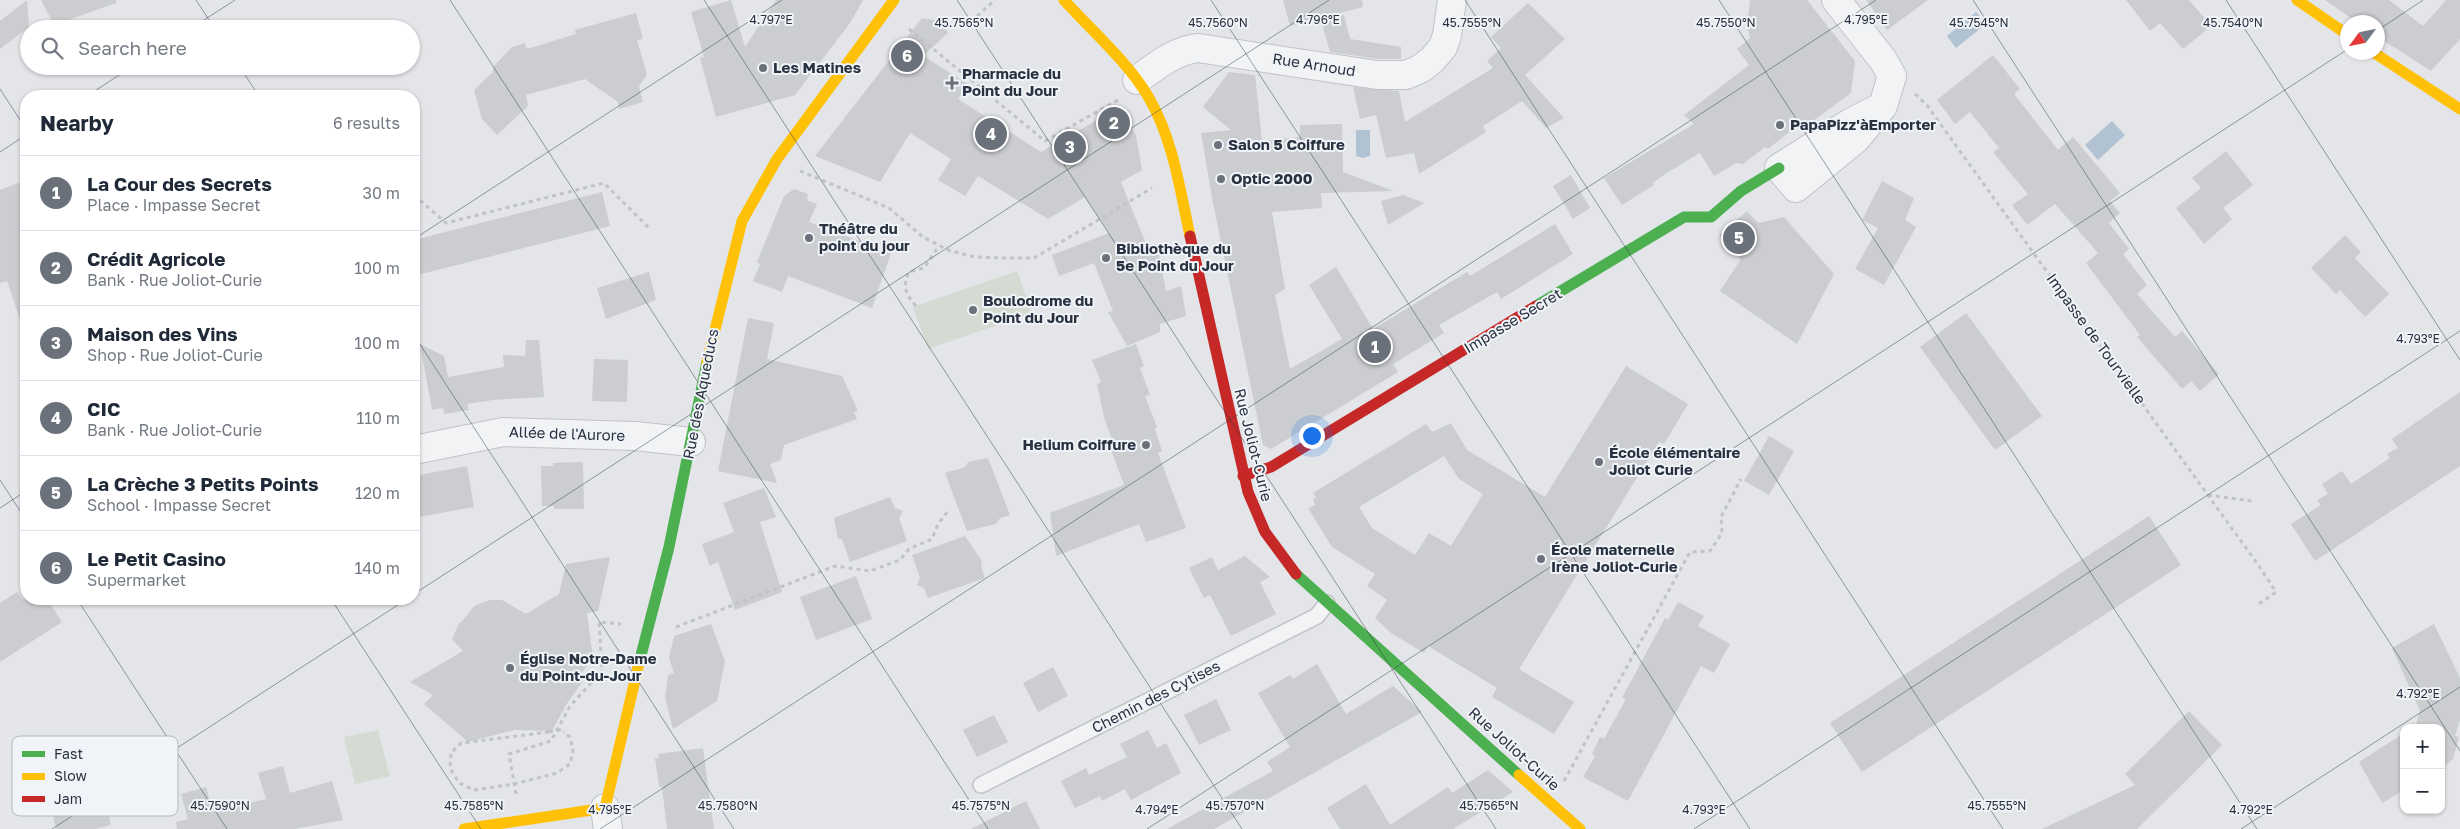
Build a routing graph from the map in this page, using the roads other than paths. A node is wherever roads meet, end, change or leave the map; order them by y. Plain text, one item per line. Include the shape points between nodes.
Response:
1 (894, 0) edge
2 (1064, 0) edge
3 (1452, 0) edge
4 (1836, 0) edge
5 (2297, 0) edge
6 (2340, 30) edge
7 (2385, 59) edge
8 (1137, 80) junction
9 (2460, 109) edge
10 (1779, 168) joint
11 (691, 442) junction
12 (420, 449) edge
13 (1243, 476) junction
14 (1327, 603) junction
15 (981, 785) dead end
16 (606, 818) edge
17 (464, 829) edge
18 (1580, 829) edge

1 - 11 street, Rue des Aqueducs via 777,159 742,221 714,328
2 - 8 street, Rue Joliot-Curie
3 - 8 street, Rue Arnoud via 1443,47 1420,69 1406,75 1377,75 1198,48 1183,50
4 - 10 street, Impasse Secret via 1892,76 1883,106
5 - 6 street
7 - 9 street
8 - 13 street, Rue Joliot-Curie via 1161,123 1178,181
10 - 13 street, Impasse Secret via 1741,191 1711,217 1684,217 1271,467
11 - 12 street, Allée de l'Aurore via 635,436 503,432
11 - 16 street, Rue des Aqueducs via 669,547 616,754
13 - 14 street, Rue Joliot-Curie via 1249,502 1260,526 1301,580
14 - 15 lane, Chemin des Cytises via 1317,616
14 - 18 street, Rue Joliot-Curie
16 - 17 street

